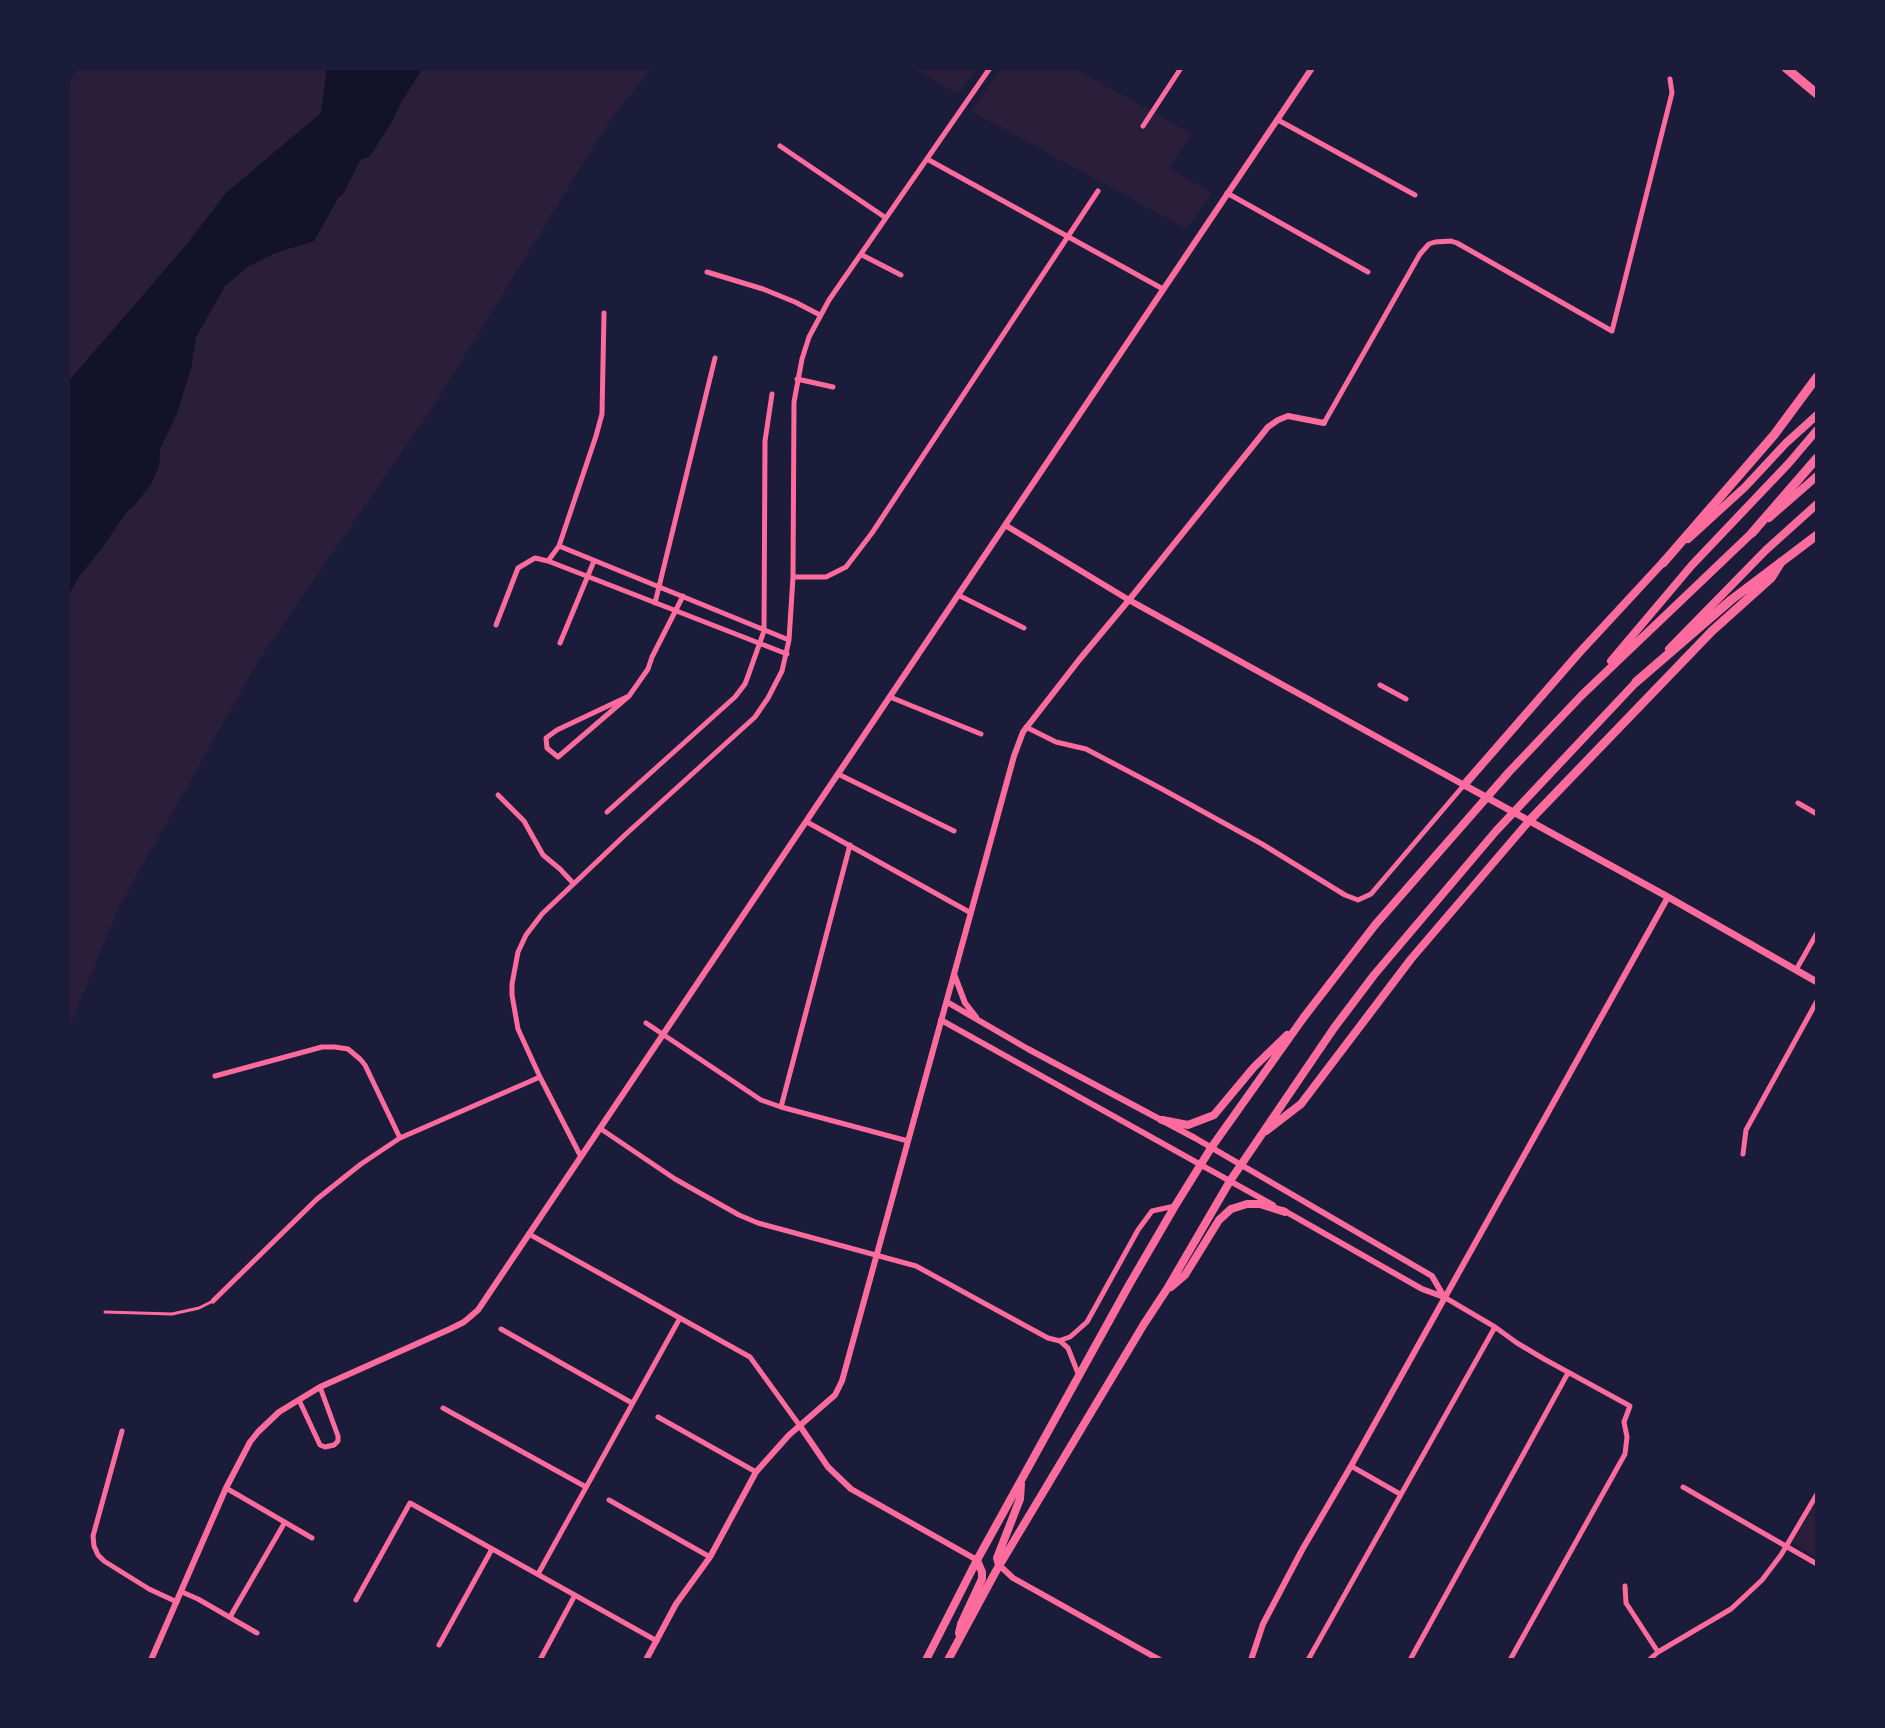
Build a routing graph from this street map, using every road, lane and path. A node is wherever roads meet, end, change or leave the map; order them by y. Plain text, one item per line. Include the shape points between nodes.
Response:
1 (990, 68) edge
2 (1181, 68) edge
3 (1312, 68) edge
4 (1786, 68) edge
5 (1670, 79) dead end
6 (1817, 96) edge
7 (1278, 120) junction
8 (1143, 126) dead end
9 (780, 146) dead end
10 (927, 159) junction
11 (1098, 191) dead end
12 (1227, 193) junction
13 (1415, 195) dead end
14 (886, 218) junction
15 (1068, 236) junction
16 (862, 255) junction
17 (707, 272) dead end
18 (1368, 272) dead end
19 (901, 275) dead end
20 (1163, 289) junction
21 (604, 313) dead end
22 (820, 315) junction
23 (715, 358) dead end
24 (1817, 377) edge
25 (797, 379) junction
26 (833, 387) dead end
27 (772, 394) dead end
28 (1817, 415) edge
29 (1324, 423) joint
30 (1817, 430) edge
31 (1817, 458) edge
32 (1817, 476) edge
33 (1817, 504) edge
34 (1005, 525) junction
35 (1752, 533) junction
36 (1817, 535) edge
37 (559, 546) junction
38 (548, 561) junction
39 (594, 561) junction
40 (1781, 562) junction
41 (1663, 563) junction
42 (587, 576) junction
43 (793, 577) junction
44 (658, 586) junction
45 (958, 595) junction
46 (683, 596) junction
47 (1129, 600) junction
48 (655, 603) junction
49 (677, 611) junction
50 (496, 625) dead end
51 (1024, 628) dead end
52 (764, 631) junction
53 (789, 640) junction
54 (560, 643) dead end
55 (760, 644) junction
56 (787, 654) junction
57 (1636, 682) junction
58 (1380, 685) dead end
59 (1582, 695) junction
60 (629, 696) junction
61 (890, 697) junction
62 (1406, 699) dead end
63 (1026, 727) junction
64 (981, 734) dead end
65 (838, 774) junction
66 (1464, 785) junction
67 (498, 795) dead end
68 (1798, 803) dead end
69 (607, 812) dead end
70 (1817, 814) edge
71 (1529, 821) junction
72 (807, 822) junction
73 (954, 831) dead end
74 (850, 845) junction
75 (573, 883) junction
76 (1668, 897) junction
77 (971, 913) junction
78 (1817, 933) edge
79 (1796, 970) junction
80 (954, 973) junction
81 (1817, 982) edge
82 (1817, 1001) edge
83 (947, 1002) junction
84 (1304, 1017) junction
85 (941, 1020) junction
86 (978, 1020) junction
87 (646, 1023) dead end
88 (664, 1035) junction
89 (1028, 1049) junction
90 (1020, 1063) junction
91 (215, 1076) dead end
92 (540, 1077) junction
93 (781, 1107) junction
94 (1162, 1120) junction
95 (601, 1129) junction
96 (1259, 1136) junction
97 (400, 1138) junction
98 (908, 1141) junction
99 (1211, 1148) junction
100 (1743, 1154) dead end
101 (582, 1157) junction
102 (1200, 1165) junction
103 (1241, 1165) junction
104 (1230, 1181) junction
105 (1175, 1206) junction
106 (1285, 1212) junction
107 (529, 1234) junction
108 (877, 1255) junction
109 (1167, 1289) junction
110 (1444, 1297) junction
111 (213, 1301) joint
112 (105, 1312) dead end
113 (680, 1318) junction
114 (1495, 1327) junction
115 (501, 1329) dead end
116 (1060, 1341) junction
117 (1568, 1373) junction
118 (1079, 1377) junction
119 (320, 1387) junction
120 (299, 1399) junction
121 (632, 1403) junction
122 (443, 1408) dead end
123 (658, 1417) dead end
124 (800, 1426) junction
125 (122, 1431) dead end
126 (1351, 1466) junction
127 (756, 1472) junction
128 (1022, 1479) junction
129 (586, 1487) junction
130 (1683, 1487) dead end
131 (226, 1488) junction
132 (1400, 1494) junction
133 (1817, 1494) edge
134 (609, 1500) dead end
135 (285, 1522) junction
136 (312, 1538) dead end
137 (1787, 1545) junction
138 (492, 1549) junction
139 (710, 1557) junction
140 (977, 1560) junction
141 (1817, 1564) edge
142 (999, 1565) junction
143 (538, 1574) junction
144 (1625, 1586) dead end
145 (182, 1592) junction
146 (575, 1595) junction
147 (356, 1600) dead end
148 (177, 1602) junction
149 (230, 1617) junction
150 (257, 1633) dead end
151 (657, 1641) junction
152 (956, 1644) junction
153 (439, 1645) dead end
154 (1658, 1652) junction
155 (151, 1660) edge
156 (540, 1660) edge
157 (646, 1660) edge
158 (926, 1660) edge
159 (948, 1660) edge
160 (1160, 1660) edge
161 (1251, 1660) edge
162 (1308, 1660) edge
163 (1410, 1660) edge
164 (1510, 1660) edge
165 (1649, 1660) edge

1 - 10 street
2 - 8 street
3 - 7 street
4 - 6 highway
5 - 29 street via 1672,93 1612,331 1457,243 1435,242 1420,254
7 - 12 street
7 - 13 street
9 - 14 street
10 - 14 street
10 - 15 street
11 - 15 street
12 - 18 street
12 - 20 street
14 - 16 street
15 - 20 street
15 - 43 street via 846,567 826,577
16 - 19 street
16 - 22 street
17 - 22 street via 763,289
20 - 34 street
21 - 37 street via 602,414
22 - 25 street
23 - 44 street
24 - 41 highway
25 - 26 street
25 - 43 street
27 - 52 street via 765,441
28 - 41 main road
29 - 47 street via 1288,416 1268,427
30 - 59 main road
31 - 35 highway
32 - 35 main road
33 - 57 main road
34 - 45 street
34 - 47 street
35 - 59 main road
36 - 40 highway
37 - 38 street
37 - 39 street
38 - 42 street
38 - 50 street via 535,558 518,568
39 - 42 street
39 - 44 street
40 - 57 highway
40 - 71 highway
41 - 66 main road
42 - 48 street
42 - 54 street
43 - 53 street
44 - 46 street
44 - 48 street
45 - 51 street
45 - 61 street
46 - 49 street
46 - 52 street
47 - 63 street
47 - 66 street
48 - 49 street
49 - 55 street
49 - 60 street
52 - 53 street
52 - 55 street
53 - 56 street
55 - 56 street
55 - 69 street via 735,697
56 - 75 street via 755,717
57 - 96 main road via 1496,831 1374,975
58 - 62 street
59 - 84 main road via 1375,925
60 - 60 street via 558,757 547,748 546,738 557,730
61 - 64 street
61 - 65 street
63 - 66 street via 1086,749 1358,900 1371,894
63 - 77 street
65 - 72 street
65 - 73 street
66 - 71 main road
67 - 75 street via 524,821 543,855
68 - 70 street
71 - 76 main road
71 - 96 main road via 1411,959 1301,1104
72 - 74 street
72 - 88 street
74 - 77 street
74 - 93 street
75 - 92 street via 534,924 514,969 515,1018
76 - 79 main road
76 - 110 street
77 - 80 street
78 - 79 street
79 - 81 main road
80 - 83 street
80 - 86 street
82 - 100 street via 1746,1130
83 - 85 street
83 - 86 street
84 - 94 main road via 1214,1115 1188,1125
84 - 99 main road
85 - 90 street
85 - 98 street
86 - 89 street
87 - 88 street
88 - 93 street via 761,1100
88 - 95 street
89 - 90 street
89 - 94 street
90 - 102 street
91 - 97 street via 322,1047 348,1049 365,1065
92 - 97 street
92 - 101 street
93 - 98 street
94 - 99 street
95 - 101 street
95 - 108 street via 739,1215
96 - 103 main road
97 - 111 street via 317,1199
98 - 108 street
99 - 102 main road
99 - 103 street
101 - 107 street
102 - 104 street
102 - 105 main road
103 - 104 main road
103 - 110 street via 1432,1276
104 - 106 street
104 - 109 main road
105 - 116 street via 1152,1211 1087,1322
105 - 118 main road
106 - 109 main road via 1260,1204 1231,1209 1185,1275
106 - 110 street
107 - 113 street
107 - 119 street via 478,1310 464,1322
108 - 116 street via 916,1266
108 - 124 street via 842,1381 835,1395
109 - 142 main road
110 - 114 street
110 - 126 street
111 - 112 lane via 172,1314
113 - 121 street
113 - 124 street via 750,1357
114 - 117 street
114 - 132 street
115 - 121 street
116 - 118 street
117 - 163 street
117 - 164 street via 1630,1406 1624,1422 1625,1454
118 - 128 main road
119 - 120 street
119 - 120 street via 338,1436 334,1445 325,1447 316,1440
120 - 131 street via 257,1432
121 - 129 street
122 - 129 street
123 - 127 street
124 - 127 street
124 - 140 street via 828,1467 851,1489
125 - 148 street via 94,1546 104,1561
126 - 132 street
126 - 161 street via 1263,1624
127 - 139 street
128 - 140 main road
128 - 142 main road
129 - 143 street
130 - 137 street
131 - 135 street
131 - 145 street
132 - 162 street
133 - 137 street
134 - 139 street
135 - 136 street
135 - 149 street
137 - 141 street
137 - 154 street via 1762,1580 1731,1609
138 - 143 street
138 - 147 street via 410,1503
138 - 153 street
139 - 151 street
140 - 152 main road via 982,1579
140 - 158 main road
142 - 152 main road
142 - 160 street via 1013,1578
143 - 146 street
144 - 154 street via 1626,1603
145 - 148 street
145 - 149 street
146 - 151 street
146 - 156 street
148 - 155 street
149 - 150 street
151 - 157 street
152 - 159 main road
154 - 165 street

